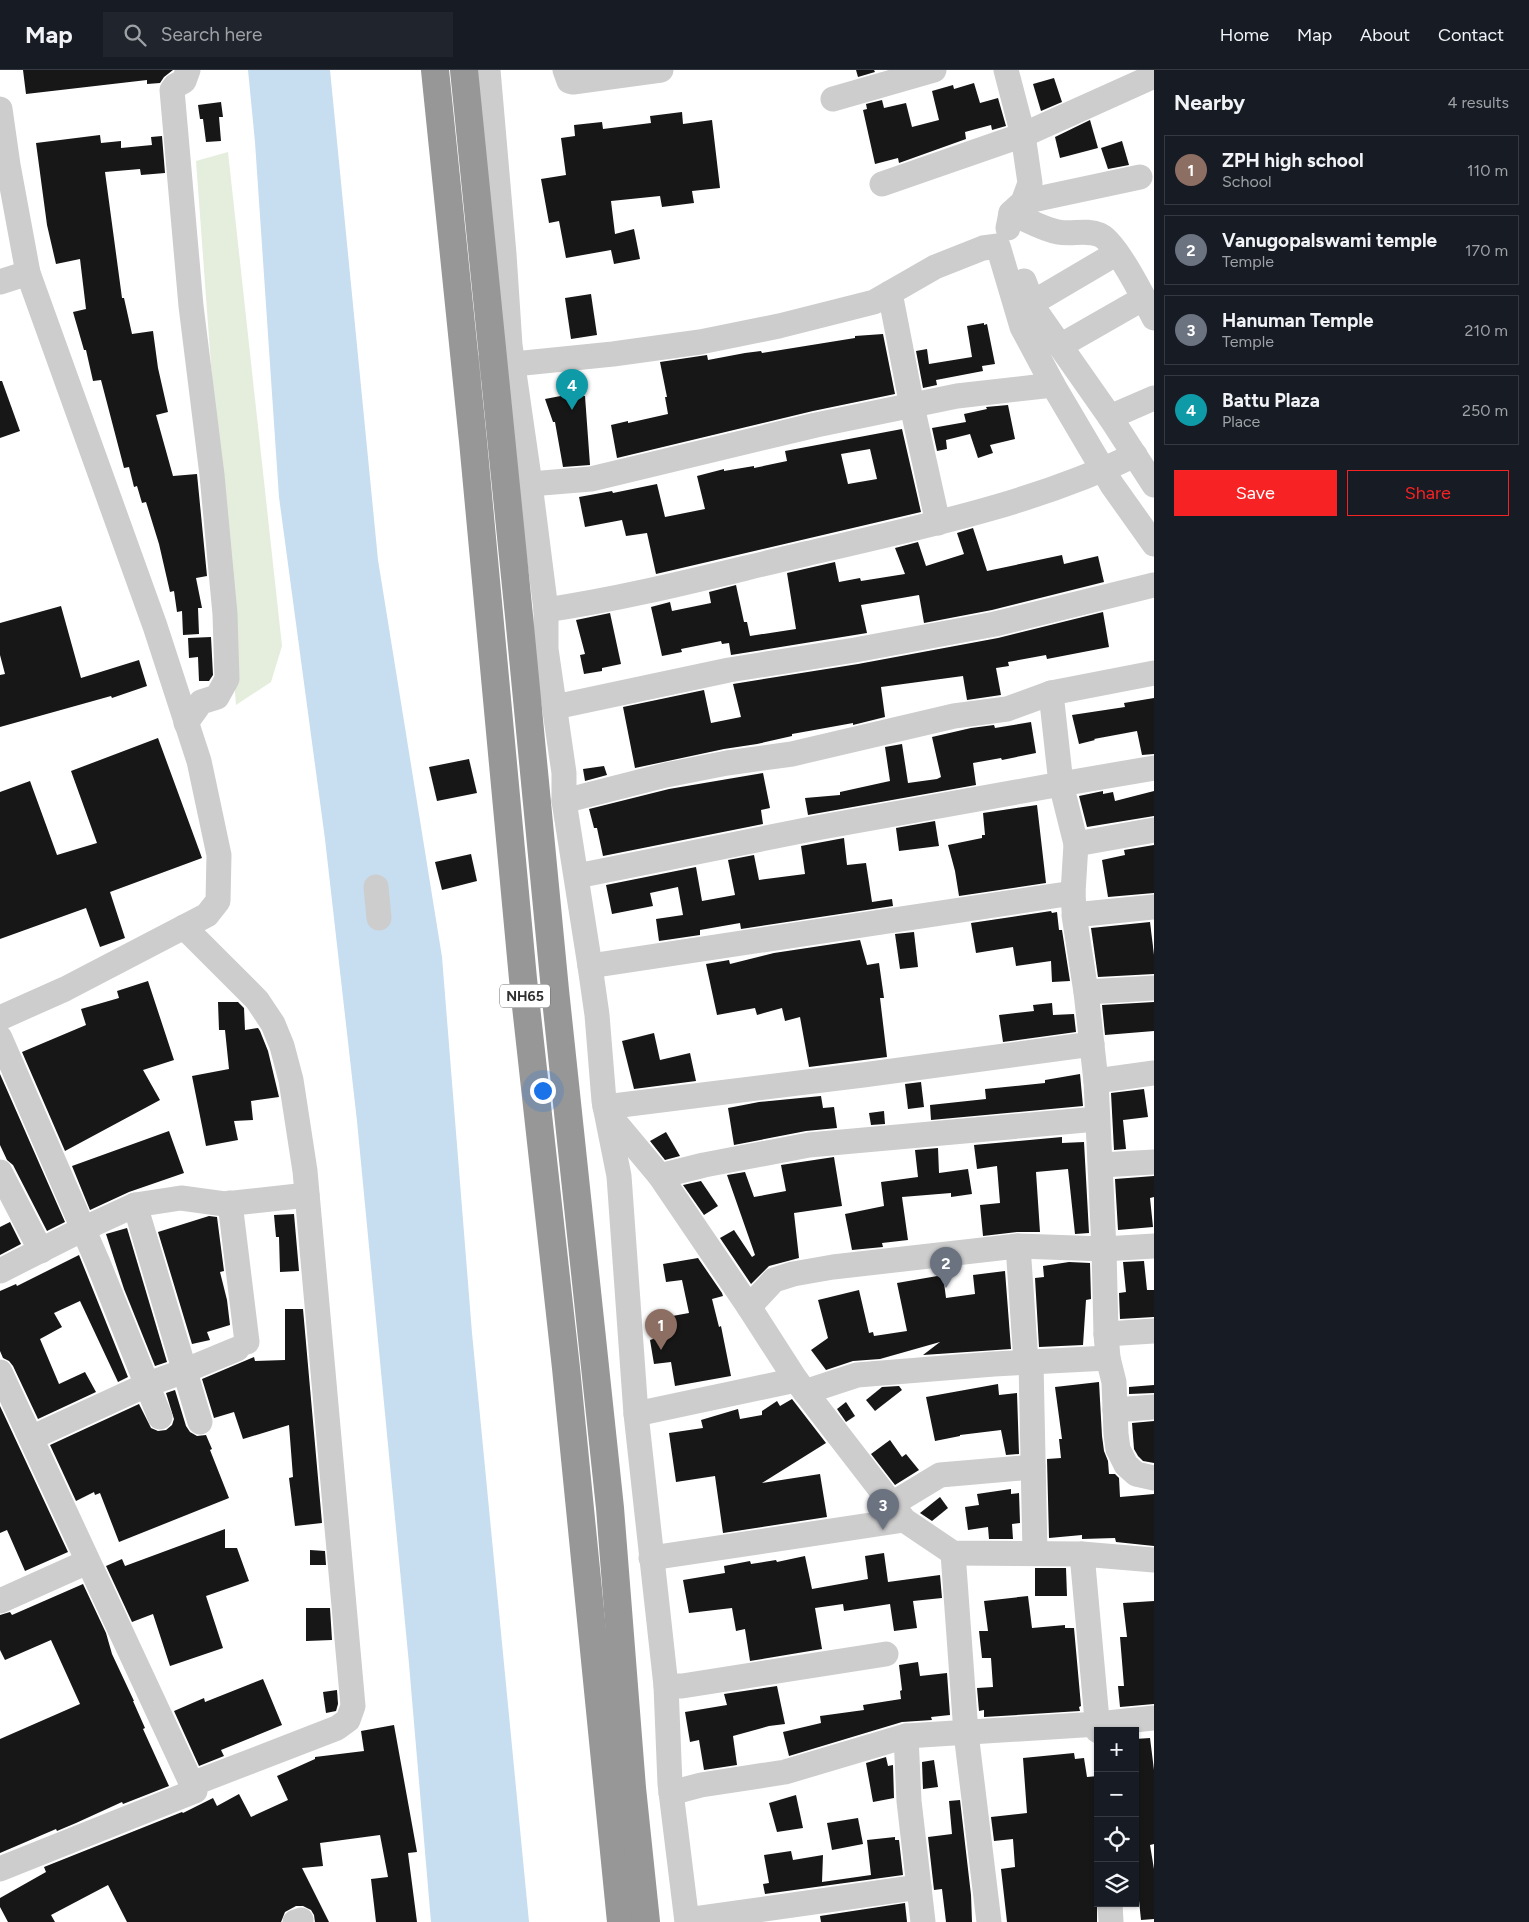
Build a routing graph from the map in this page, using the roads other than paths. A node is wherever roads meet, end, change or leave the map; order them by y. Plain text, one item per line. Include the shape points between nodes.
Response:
1 (188, 70) edge
2 (434, 70) edge
3 (464, 70) edge
4 (488, 70) edge
5 (564, 70) edge
6 (661, 70) edge
7 (934, 70) edge
8 (1006, 70) edge
9 (1154, 76) edge
10 (833, 99) dead end
11 (0, 109) edge
12 (1024, 135) junction
13 (1140, 176) dead end
14 (882, 184) dead end
15 (1010, 224) junction
16 (1117, 253) junction
17 (28, 273) junction
18 (0, 282) edge
19 (890, 293) junction
20 (1032, 303) junction
21 (1149, 308) edge
22 (1060, 346) junction
23 (503, 364) junction
24 (465, 369) junction
25 (1053, 385) junction
26 (1154, 398) edge
27 (912, 406) junction
28 (1110, 417) junction
29 (1135, 456) junction
30 (1103, 470) junction
31 (530, 484) junction
32 (1154, 485) edge
33 (938, 522) junction
34 (1154, 544) edge
35 (1154, 585) edge
36 (546, 610) junction
37 (1154, 673) edge
38 (1050, 693) junction
39 (555, 707) junction
40 (186, 722) junction
41 (1154, 768) edge
42 (1061, 784) junction
43 (564, 801) junction
44 (1154, 830) edge
45 (1076, 844) junction
46 (577, 876) junction
47 (376, 887) dead end
48 (1073, 904) junction
49 (1154, 908) edge
50 (379, 918) dead end
51 (184, 927) junction
52 (590, 966) junction
53 (1154, 988) edge
54 (1086, 992) junction
55 (0, 1018) edge
56 (0, 1038) edge
57 (1092, 1044) junction
58 (1154, 1073) edge
59 (1096, 1081) junction
60 (606, 1109) junction
61 (1097, 1119) junction
62 (1154, 1162) edge
63 (1100, 1165) junction
64 (0, 1172) edge
65 (660, 1176) junction
66 (307, 1195) junction
67 (230, 1203) junction
68 (135, 1206) junction
69 (83, 1229) junction
70 (1018, 1246) junction
71 (1154, 1246) edge
72 (1104, 1249) junction
73 (41, 1251) junction
74 (0, 1271) edge
75 (749, 1307) junction
76 (1154, 1331) edge
77 (1107, 1346) junction
78 (1028, 1362) junction
79 (184, 1371) junction
80 (0, 1372) edge
81 (146, 1385) junction
82 (800, 1386) junction
83 (1154, 1407) edge
84 (1115, 1410) junction
85 (636, 1414) junction
86 (160, 1417) dead end
87 (200, 1422) dead end
88 (31, 1438) junction
89 (1034, 1467) junction
90 (1154, 1478) edge
91 (898, 1512) junction
92 (953, 1553) junction
93 (1035, 1554) junction
94 (1082, 1554) junction
95 (651, 1558) junction
96 (1154, 1560) edge
97 (88, 1562) junction
98 (0, 1601) edge
99 (886, 1654) dead end
100 (666, 1686) junction
101 (1154, 1718) edge
102 (1098, 1727) edge
103 (1104, 1727) edge
104 (1094, 1728) edge
105 (966, 1733) junction
106 (906, 1736) junction
107 (192, 1784) junction
108 (671, 1793) junction
109 (0, 1869) edge
110 (919, 1887) junction
111 (1110, 1907) edge
112 (687, 1921) edge
113 (621, 1922) edge
114 (646, 1922) edge
115 (924, 1922) edge
116 (989, 1922) edge
117 (1111, 1922) edge

1 - 40 street via 184,81 172,90 191,306 225,614 226,679 216,697 201,702
2 - 24 highway, NH65
3 - 23 highway, NH65
4 - 23 street
5 - 6 street via 568,81 573,82
7 - 10 street
8 - 12 street
9 - 12 street
11 - 17 street
12 - 14 street
12 - 15 street via 1030,183
13 - 15 street
15 - 16 street via 1102,235
15 - 19 street via 984,248 935,267
15 - 20 street
15 - 25 street via 1022,327
16 - 20 street
16 - 21 street
17 - 18 street
17 - 40 street via 155,626
19 - 23 street via 866,305 700,342
19 - 27 street
20 - 22 street
21 - 22 street
22 - 28 street
23 - 24 street
23 - 31 street
23 - 114 highway, NH65 via 520,616 554,990 610,1508
24 - 113 highway, NH65 via 523,979 566,1368
25 - 27 street via 957,396
25 - 30 street
26 - 28 street
27 - 31 street via 816,425 591,479
27 - 33 street
28 - 29 street
29 - 30 street
29 - 32 street
30 - 33 street via 969,516
30 - 34 street
31 - 36 street
33 - 36 street via 677,585
35 - 39 street via 995,624 728,670
36 - 39 street via 546,649
37 - 38 street
38 - 42 street
38 - 43 street via 1007,709 954,716 792,754 666,775
39 - 43 street via 564,773
40 - 51 street via 199,761 219,855 219,882 218,901 207,915
41 - 42 street
42 - 45 street
42 - 46 street via 816,828
43 - 46 street
44 - 45 street
45 - 48 street
46 - 52 street
47 - 50 street
48 - 49 street
48 - 52 street
48 - 54 street
51 - 55 street via 65,989
51 - 66 street via 257,1000 273,1024 291,1080
52 - 60 street
53 - 54 street
54 - 57 street
56 - 69 street
57 - 59 street
57 - 60 street
58 - 59 street
59 - 61 street
60 - 65 street
60 - 85 street via 619,1176
61 - 63 street
61 - 65 street via 809,1145
62 - 63 street
63 - 72 street
64 - 73 street
65 - 75 street
66 - 67 street
66 - 107 street via 353,1706 348,1720 337,1728
67 - 68 street via 181,1198
67 - 79 street via 242,1345
68 - 69 street
68 - 79 street
69 - 73 street
69 - 81 street
70 - 72 street
70 - 75 street via 792,1274 774,1280
70 - 78 street
71 - 72 street
72 - 77 street
73 - 74 street
75 - 82 street
76 - 77 street
77 - 78 street
77 - 84 street
78 - 82 street via 857,1375
78 - 89 street
79 - 81 street
79 - 87 street
80 - 88 street
81 - 86 street
81 - 88 street
82 - 85 street
82 - 91 street
83 - 84 street
84 - 90 street via 1118,1449 1126,1465 1136,1474
85 - 95 street
88 - 97 street
89 - 91 street via 940,1475
89 - 93 street
91 - 92 street
91 - 95 street
92 - 93 street
92 - 105 street
93 - 94 street
94 - 96 street
94 - 102 street
95 - 100 street
97 - 98 street
97 - 107 street
99 - 100 street
100 - 108 street
101 - 103 street
104 - 105 street
105 - 106 street
105 - 116 street
106 - 108 street via 785,1772
106 - 110 street via 908,1802
107 - 109 street via 195,1791
108 - 112 street
110 - 112 street
110 - 115 street
111 - 117 street

